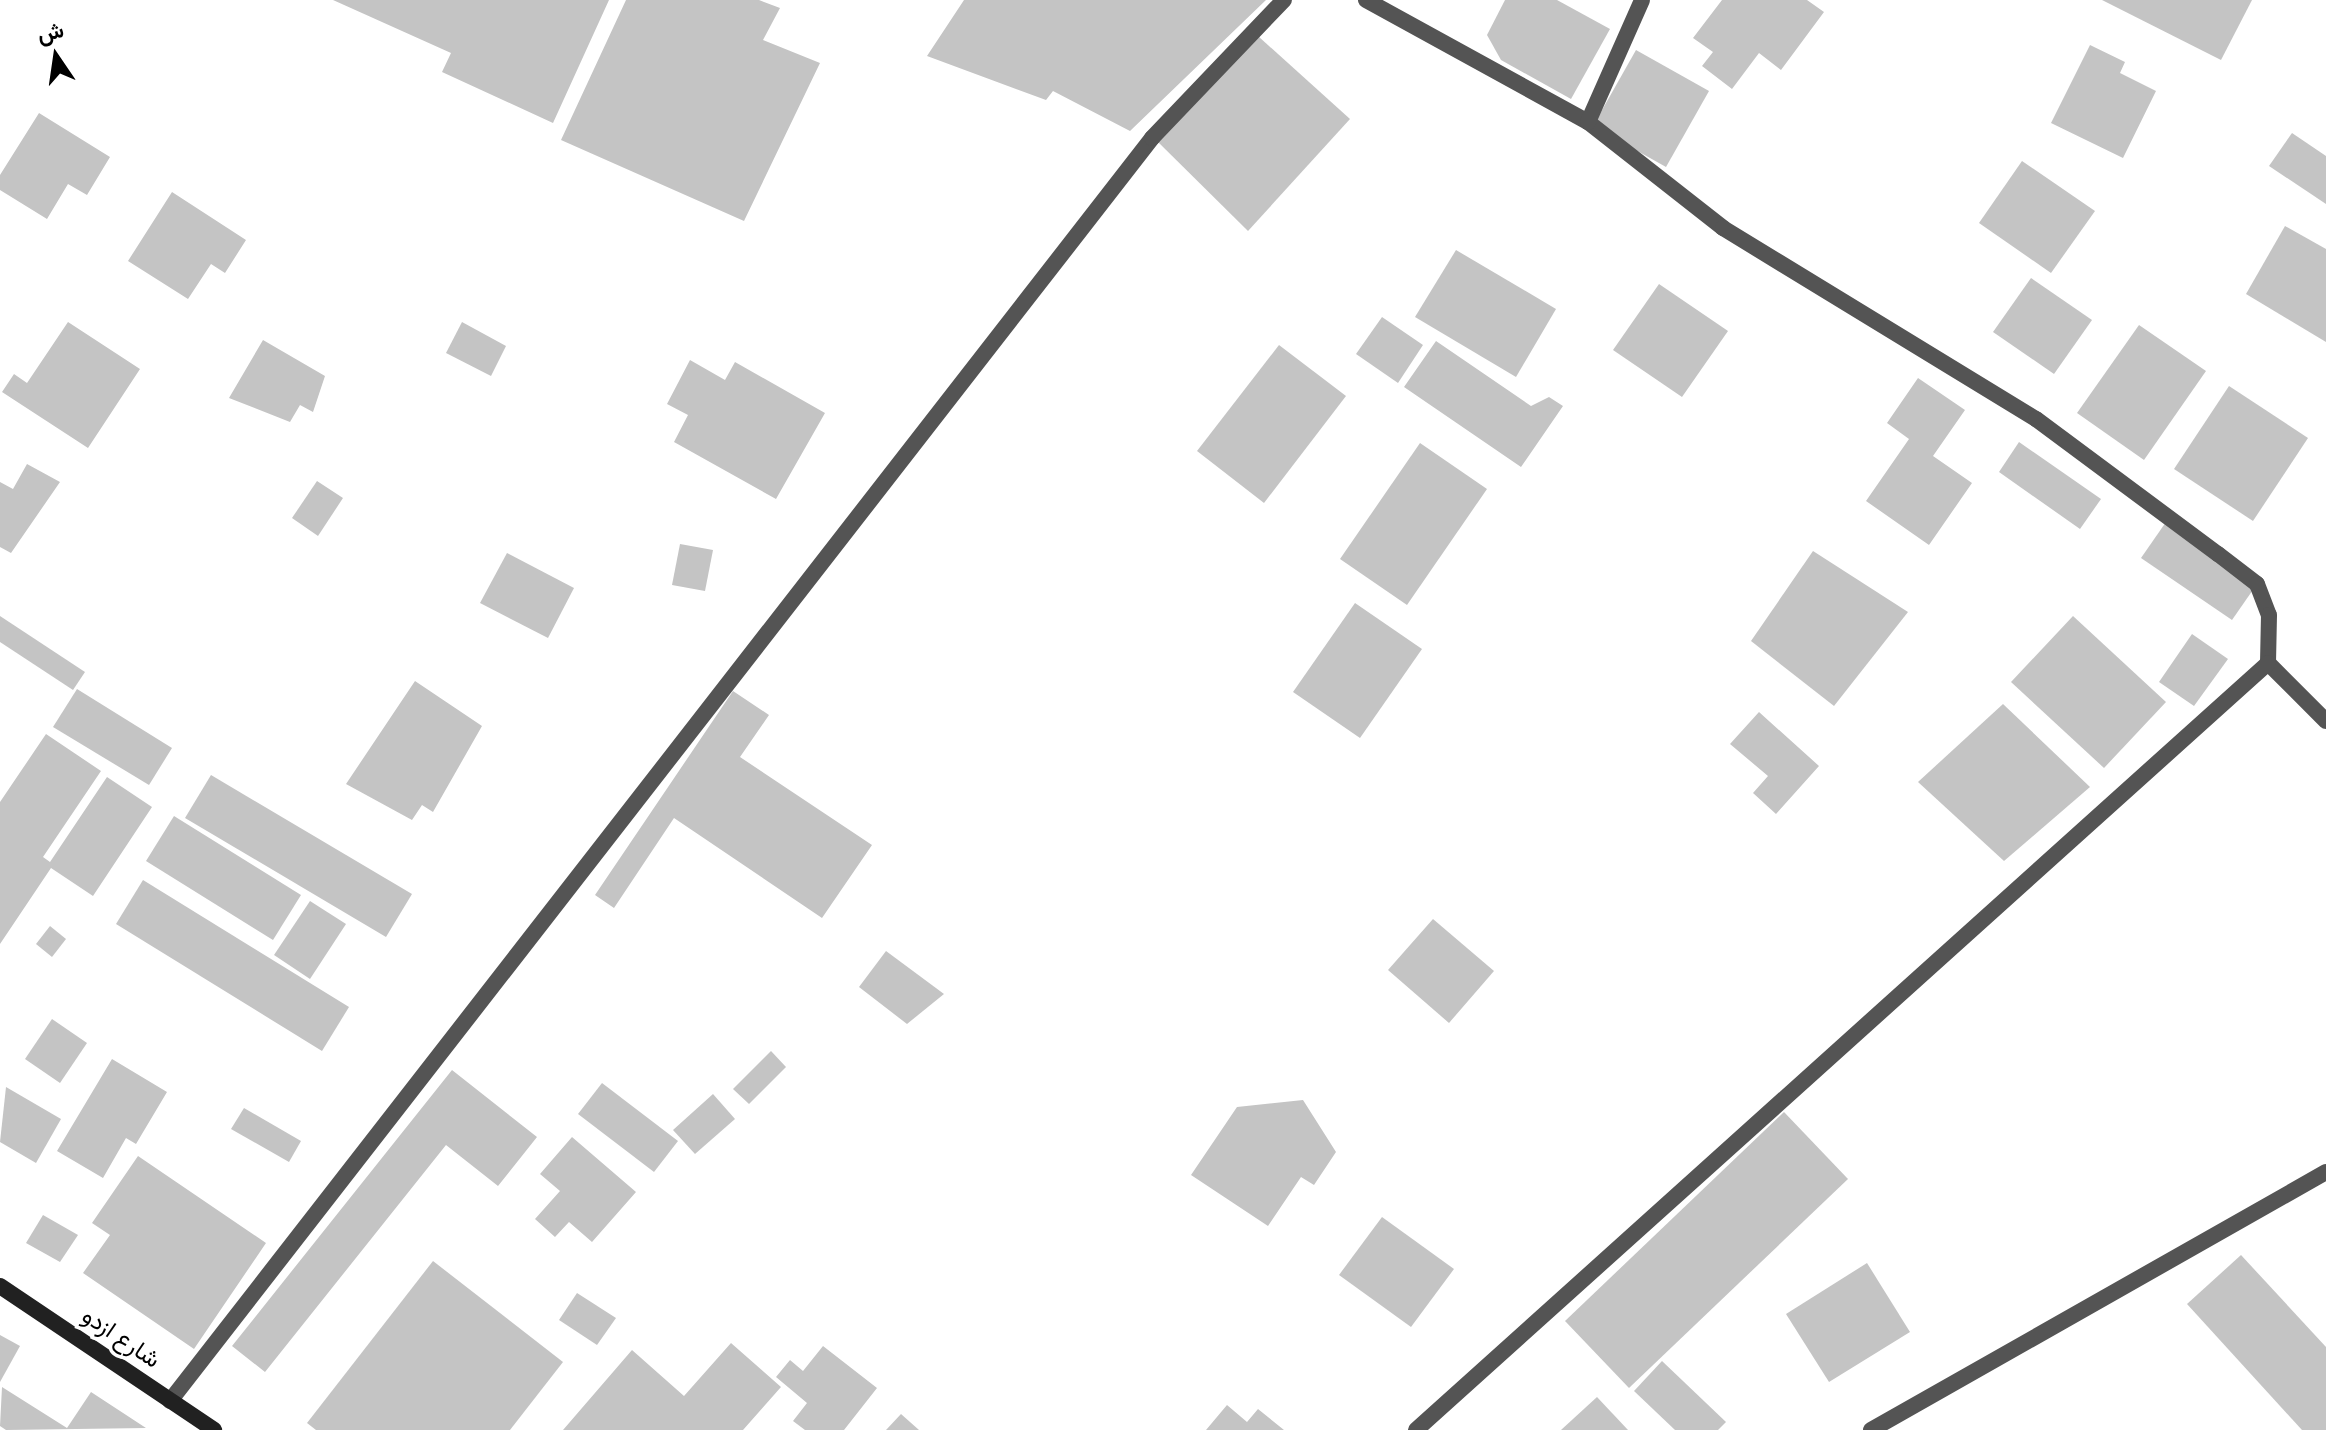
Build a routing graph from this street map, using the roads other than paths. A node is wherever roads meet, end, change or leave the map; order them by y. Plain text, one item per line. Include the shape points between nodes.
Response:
1 (1284, 0) edge
2 (1366, 0) edge
3 (1642, 0) edge
4 (1588, 122) junction
5 (2268, 663) junction
6 (2326, 721) edge
7 (2326, 1172) edge
8 (0, 1286) edge
9 (170, 1401) junction
10 (214, 1430) edge
11 (1416, 1430) edge
12 (1871, 1430) edge

1 - 9 street via 1152,138
2 - 4 street
3 - 4 street
4 - 5 street via 1723,228 2036,419 2257,584 2269,615
5 - 6 street
5 - 11 street
7 - 12 street
8 - 9 street, شارع ازدو
9 - 10 street, شارع ازدو

